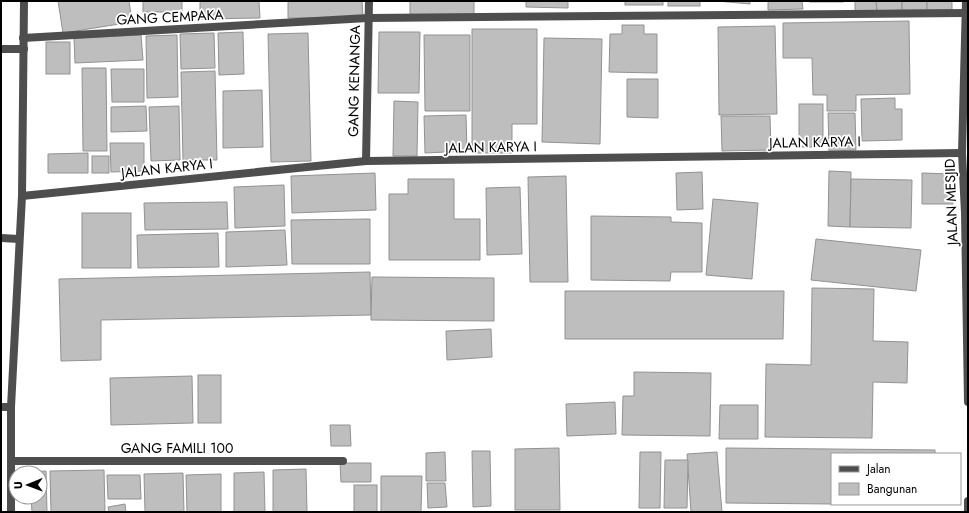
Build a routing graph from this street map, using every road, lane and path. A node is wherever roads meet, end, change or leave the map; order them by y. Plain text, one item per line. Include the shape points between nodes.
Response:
1 (24, 1) edge
2 (369, 1) edge
3 (966, 1) edge
4 (967, 13) junction
5 (368, 18) junction
6 (23, 38) junction
7 (1, 49) edge
8 (24, 49) junction
9 (962, 153) junction
10 (366, 161) junction
11 (22, 196) junction
12 (967, 213) edge
13 (1, 238) edge
14 (19, 239) junction
15 (968, 402) edge
16 (1, 407) edge
17 (11, 407) junction
18 (12, 460) junction
19 (343, 461) dead end
20 (968, 500) edge
21 (11, 512) edge
22 (968, 512) edge

1 - 6 street
2 - 5 street, GANG KENANGA
3 - 4 street, JALAN MESJID
4 - 5 street, GANG CEMPAKA
4 - 9 street, JALAN MESJID
5 - 6 street, GANG CEMPAKA
5 - 10 street, GANG KENANGA
6 - 8 street
7 - 8 street
8 - 11 street
9 - 10 street, JALAN KARYA I
9 - 12 street, JALAN MESJID
10 - 11 street, JALAN KARYA I
11 - 14 street
12 - 15 street, JALAN MESJID
13 - 14 street
14 - 17 street
16 - 17 street
17 - 18 street
18 - 19 street, GANG FAMILI 100
18 - 21 street
20 - 22 street

